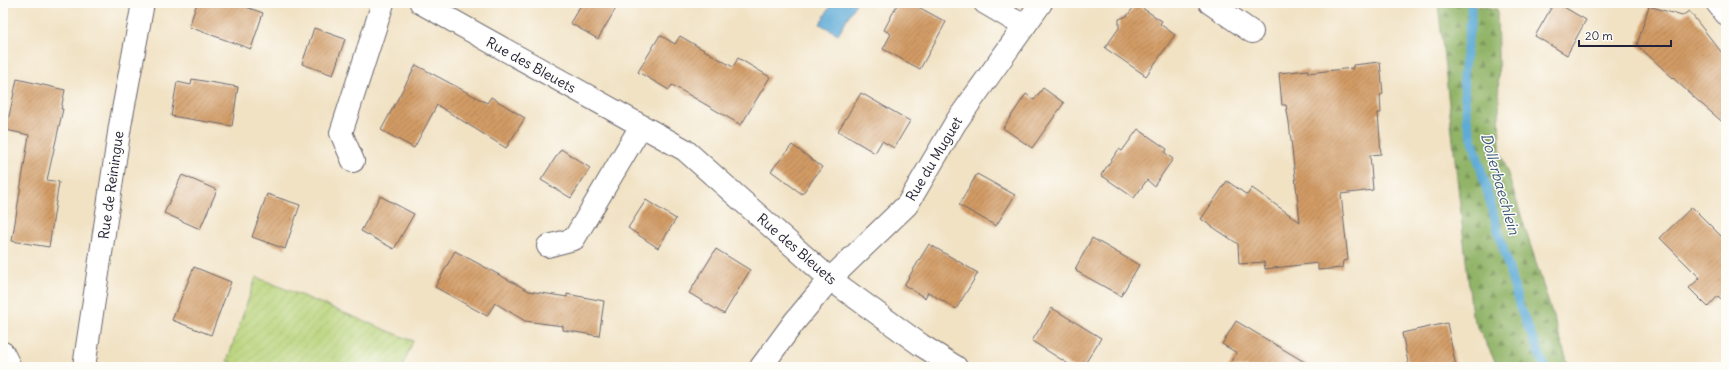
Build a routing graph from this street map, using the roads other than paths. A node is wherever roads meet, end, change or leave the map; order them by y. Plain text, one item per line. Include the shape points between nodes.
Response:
1 (143, 3) edge
2 (383, 3) edge
3 (421, 3) edge
4 (985, 3) edge
5 (1041, 3) edge
6 (1210, 3) edge
7 (1717, 3) edge
8 (1726, 14) edge
9 (1024, 26) junction
10 (1252, 32) dead end
11 (642, 126) junction
12 (353, 160) dead end
13 (548, 246) dead end
14 (830, 279) junction
15 (3, 353) edge
16 (10, 367) edge
17 (84, 367) edge
18 (761, 367) edge
19 (956, 367) edge

1 - 17 street, Rue de Reiningue via 120,126
2 - 12 street via 341,133
3 - 11 street, Rue des Bleuets
4 - 9 street
5 - 9 street, Rue du Muguet
6 - 10 street
7 - 8 street
9 - 14 street, Rue du Muguet via 956,122 907,205
11 - 13 street via 574,238
11 - 14 street, Rue des Bleuets via 685,150
14 - 18 street, Rue du Muguet via 794,321
14 - 19 street, Rue des Bleuets via 920,345
15 - 16 street

